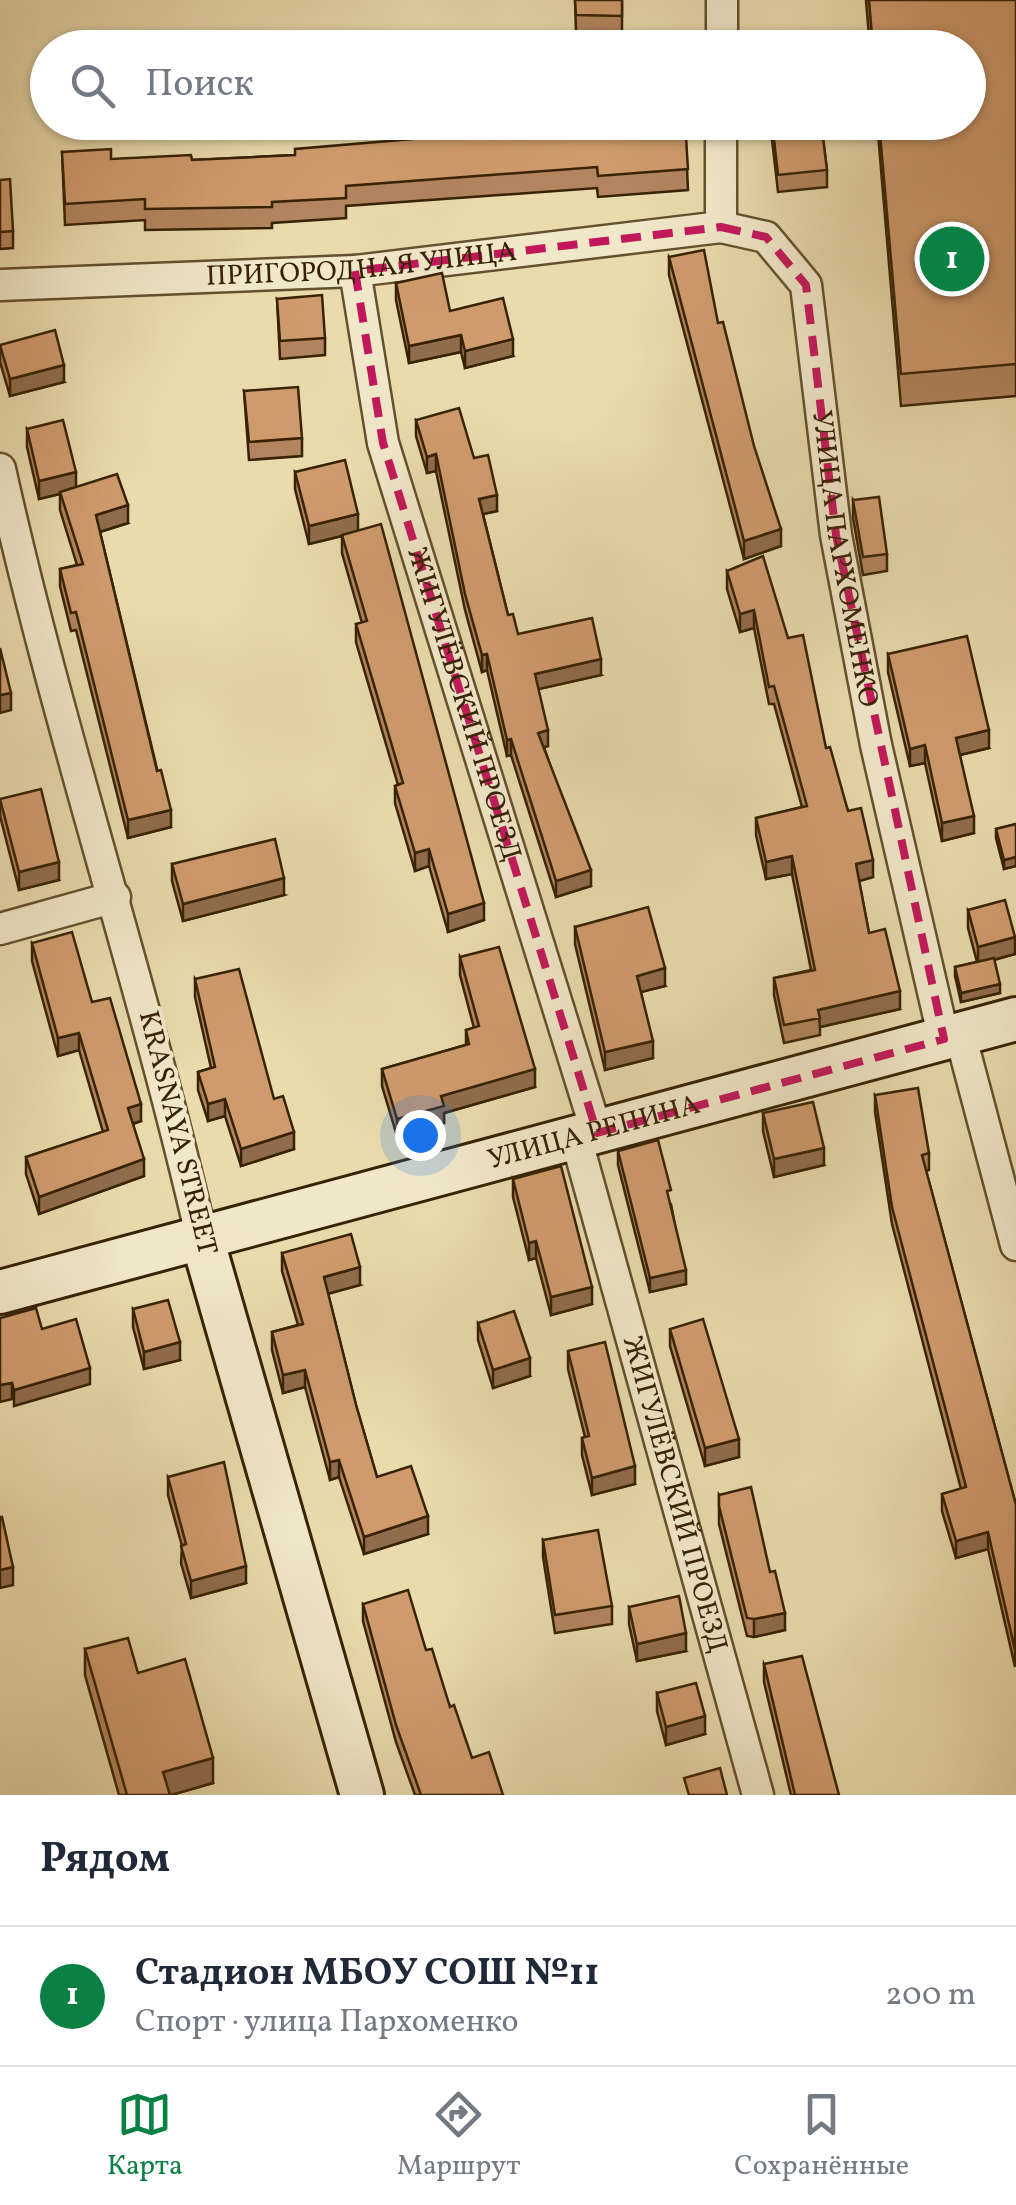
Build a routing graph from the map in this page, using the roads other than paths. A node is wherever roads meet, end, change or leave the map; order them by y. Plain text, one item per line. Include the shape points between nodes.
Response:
1 (722, 0) edge
2 (722, 30) edge
3 (721, 140) edge
4 (721, 227) junction
5 (355, 271) junction
6 (0, 285) edge
7 (0, 469) edge
8 (10, 566) edge
9 (114, 897) junction
10 (0, 929) edge
11 (1016, 1019) edge
12 (952, 1036) junction
13 (587, 1136) junction
14 (202, 1235) junction
15 (1016, 1245) edge
16 (0, 1292) edge
17 (362, 1795) edge
18 (758, 1795) edge

1 - 2 street
3 - 4 street
4 - 5 street, ПРИГОРОДНАЯ УЛИЦА
4 - 12 street, УЛИЦА ПАРХОМЕНКО via 766,237 806,285 840,554 876,746
5 - 6 street, ПРИГОРОДНАЯ УЛИЦА
5 - 13 street, ЖИГУЛЁВСКИЙ ПРОЕЗД via 383,443
7 - 8 street, KRASNAYA STREET
8 - 9 street, KRASNAYA STREET
9 - 10 street
9 - 14 street, KRASNAYA STREET
11 - 12 street, УЛИЦА РЕПИНА
12 - 13 street, УЛИЦА РЕПИНА
12 - 15 street, УЛИЦА ПАРХОМЕНКО
13 - 14 street, УЛИЦА РЕПИНА
13 - 18 street, ЖИГУЛЁВСКИЙ ПРОЕЗД
14 - 16 street, УЛИЦА РЕПИНА
14 - 17 street, KRASNAYA STREET

